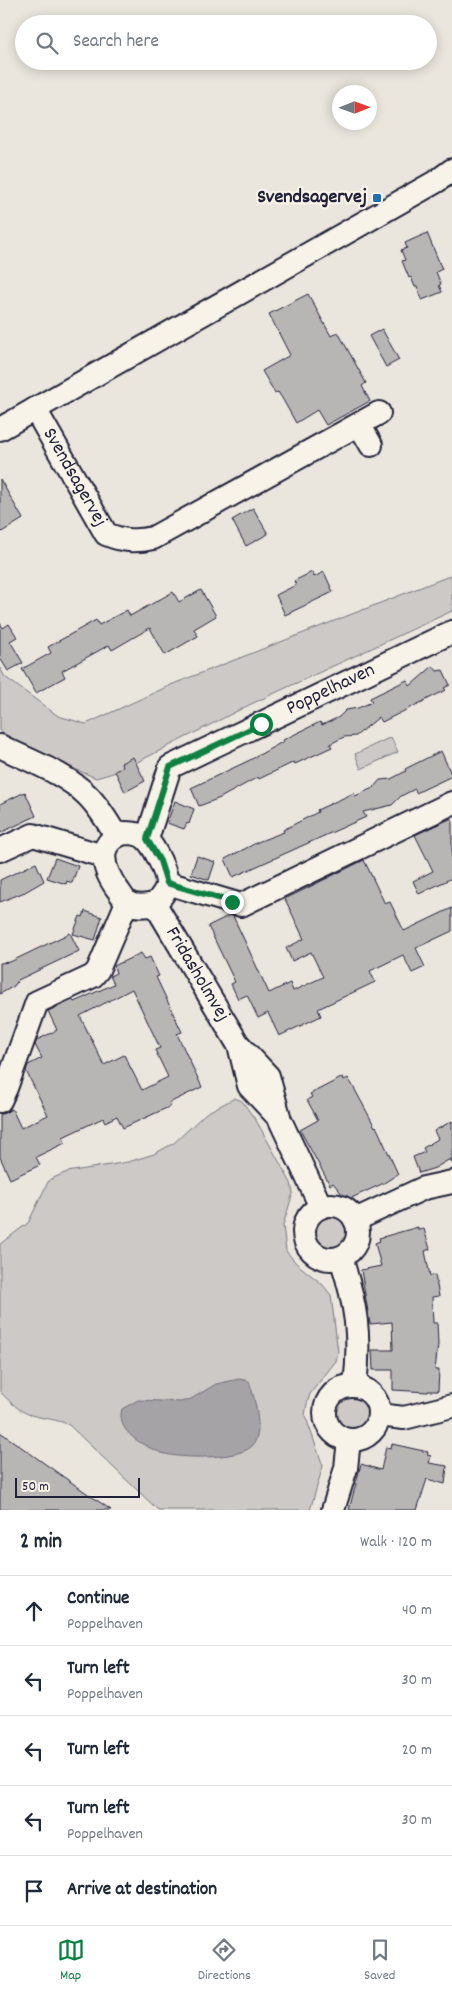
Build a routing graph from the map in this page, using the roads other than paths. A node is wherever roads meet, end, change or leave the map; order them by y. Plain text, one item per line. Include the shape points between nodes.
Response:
1 (447, 177) edge
2 (35, 409) junction
3 (380, 413) dead end
4 (359, 424) junction
5 (0, 429) edge
6 (371, 445) dead end
7 (452, 632) edge
8 (0, 746) edge
9 (452, 803) edge
10 (116, 836) junction
11 (147, 839) junction
12 (0, 850) edge
13 (103, 856) junction
14 (167, 883) junction
15 (127, 902) junction
16 (155, 904) junction
17 (0, 1101) edge
18 (452, 1182) edge
19 (321, 1207) junction
20 (355, 1220) junction
21 (341, 1258) junction
22 (355, 1385) junction
23 (452, 1406) edge
24 (379, 1414) junction
25 (349, 1440) junction
26 (333, 1510) edge

1 - 2 street, Svendsagervej
2 - 4 street, Svendsagervej via 106,534 138,542 153,538
2 - 5 street, Svendsagervej
3 - 4 street, Svendsagervej
4 - 6 street
7 - 11 street, Poppelhaven via 170,767
8 - 10 street via 66,778 88,795
9 - 14 street via 241,905
10 - 11 street via 135,833
10 - 13 street via 106,845
11 - 14 street via 160,861
12 - 13 street via 33,835
13 - 15 street via 112,882
14 - 16 street via 164,894
15 - 16 street via 142,906
15 - 17 street via 93,976 37,1002
16 - 19 street, Fridasholmvej via 238,1044 249,1086 280,1120
18 - 20 street via 424,1188
19 - 20 street via 337,1206
19 - 21 street via 307,1220 304,1238 314,1254 332,1260
20 - 21 street via 358,1238 355,1246
21 - 22 street via 357,1319
22 - 24 street via 370,1392
22 - 25 street via 331,1394 324,1410 333,1433
23 - 24 street via 404,1418
24 - 25 street via 372,1431
25 - 26 street via 346,1468

